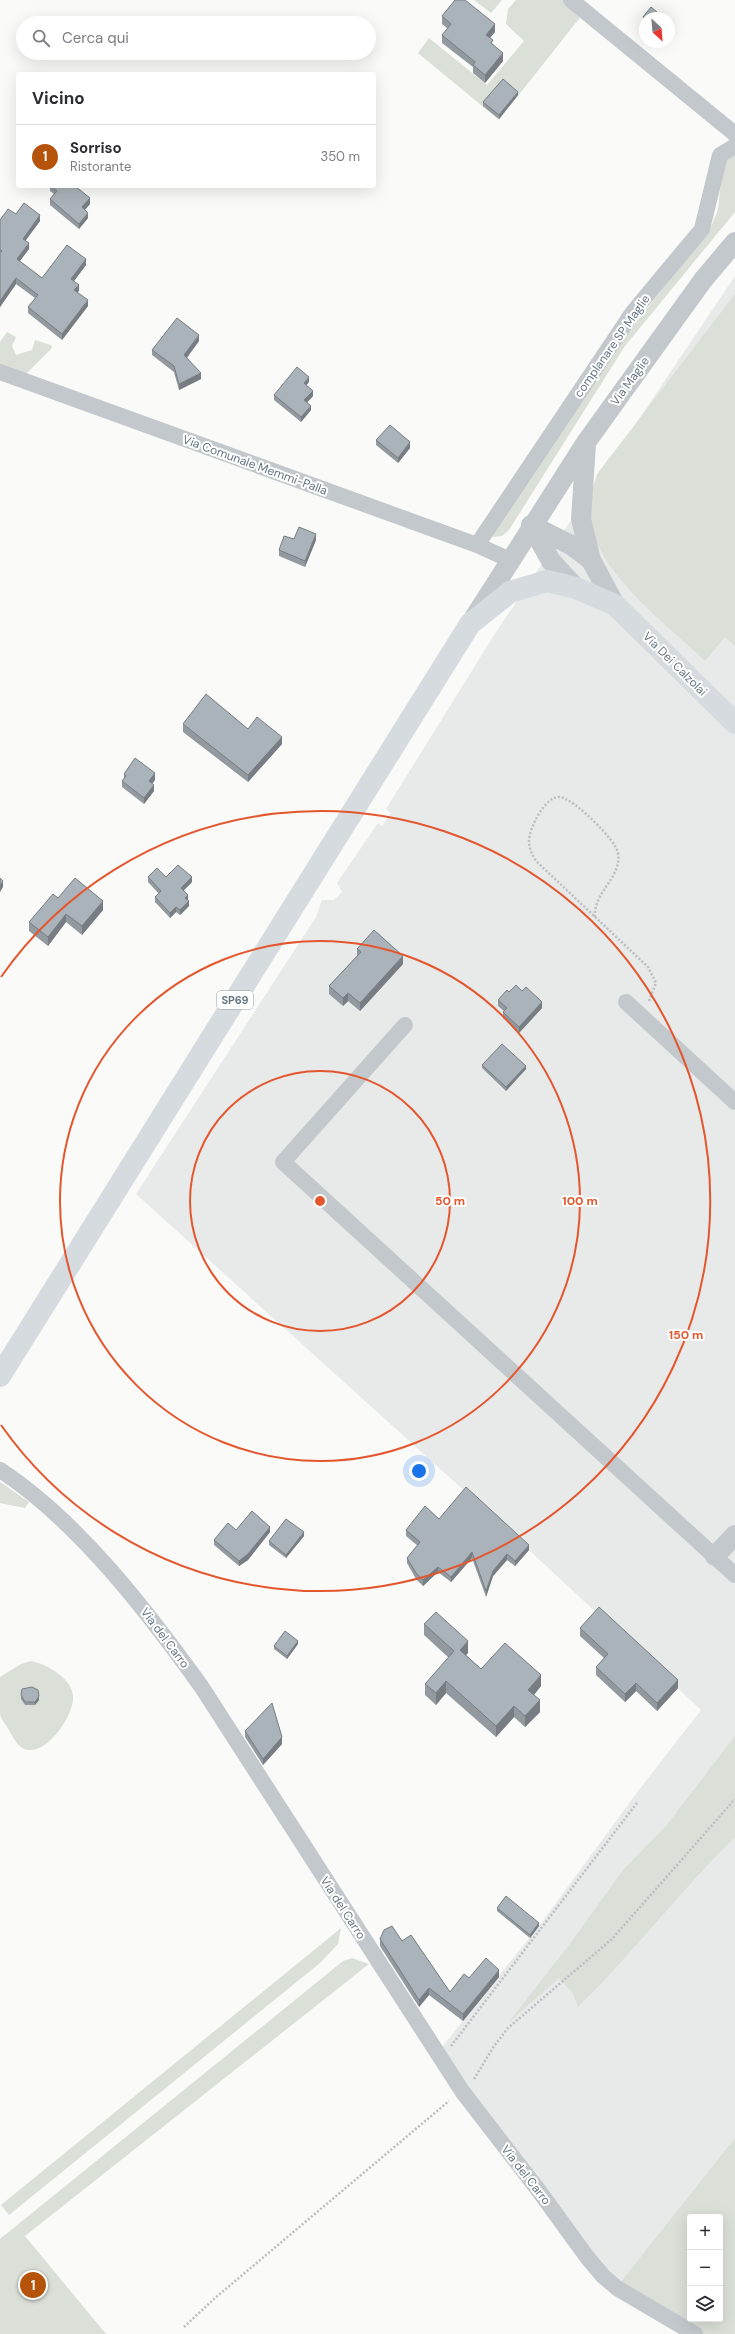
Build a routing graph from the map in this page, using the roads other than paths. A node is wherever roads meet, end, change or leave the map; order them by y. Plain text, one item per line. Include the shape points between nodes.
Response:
1 (571, 0) edge
2 (735, 134) edge
3 (735, 146) edge
4 (735, 242) edge
5 (0, 372) edge
6 (587, 441) junction
7 (532, 525) junction
8 (477, 545) junction
9 (510, 560) junction
10 (591, 560) junction
11 (576, 588) junction
12 (615, 604) junction
13 (470, 624) junction
14 (735, 723) edge
15 (626, 1002) dead end
16 (405, 1025) dead end
17 (735, 1102) edge
18 (0, 1376) edge
19 (0, 1470) edge
20 (735, 1535) edge
21 (715, 1556) junction
22 (735, 1576) edge
23 (695, 2334) edge

1 - 2 street
3 - 8 street, complanare SP Maglie via 720,155 702,229 633,312
4 - 6 street, Via Maglie via 703,280
5 - 8 street, Via Comunale Memmi-Palla
6 - 7 street, Via Maglie
6 - 10 street via 581,518
7 - 9 street, SP69
7 - 10 street
7 - 11 street via 551,561
8 - 9 street, Via Comunale Memmi-Palla
9 - 13 street, SP69
10 - 12 street
11 - 12 main road
11 - 13 main road via 547,581 510,592
12 - 14 main road, Via Dei Calzolai
13 - 18 main road, SP69
15 - 17 street
16 - 21 street via 283,1162
19 - 23 street, Via del Carro via 53,1513 99,1558 165,1636 201,1686 462,2091 587,2257 603,2276 627,2294
20 - 21 street
21 - 22 street

